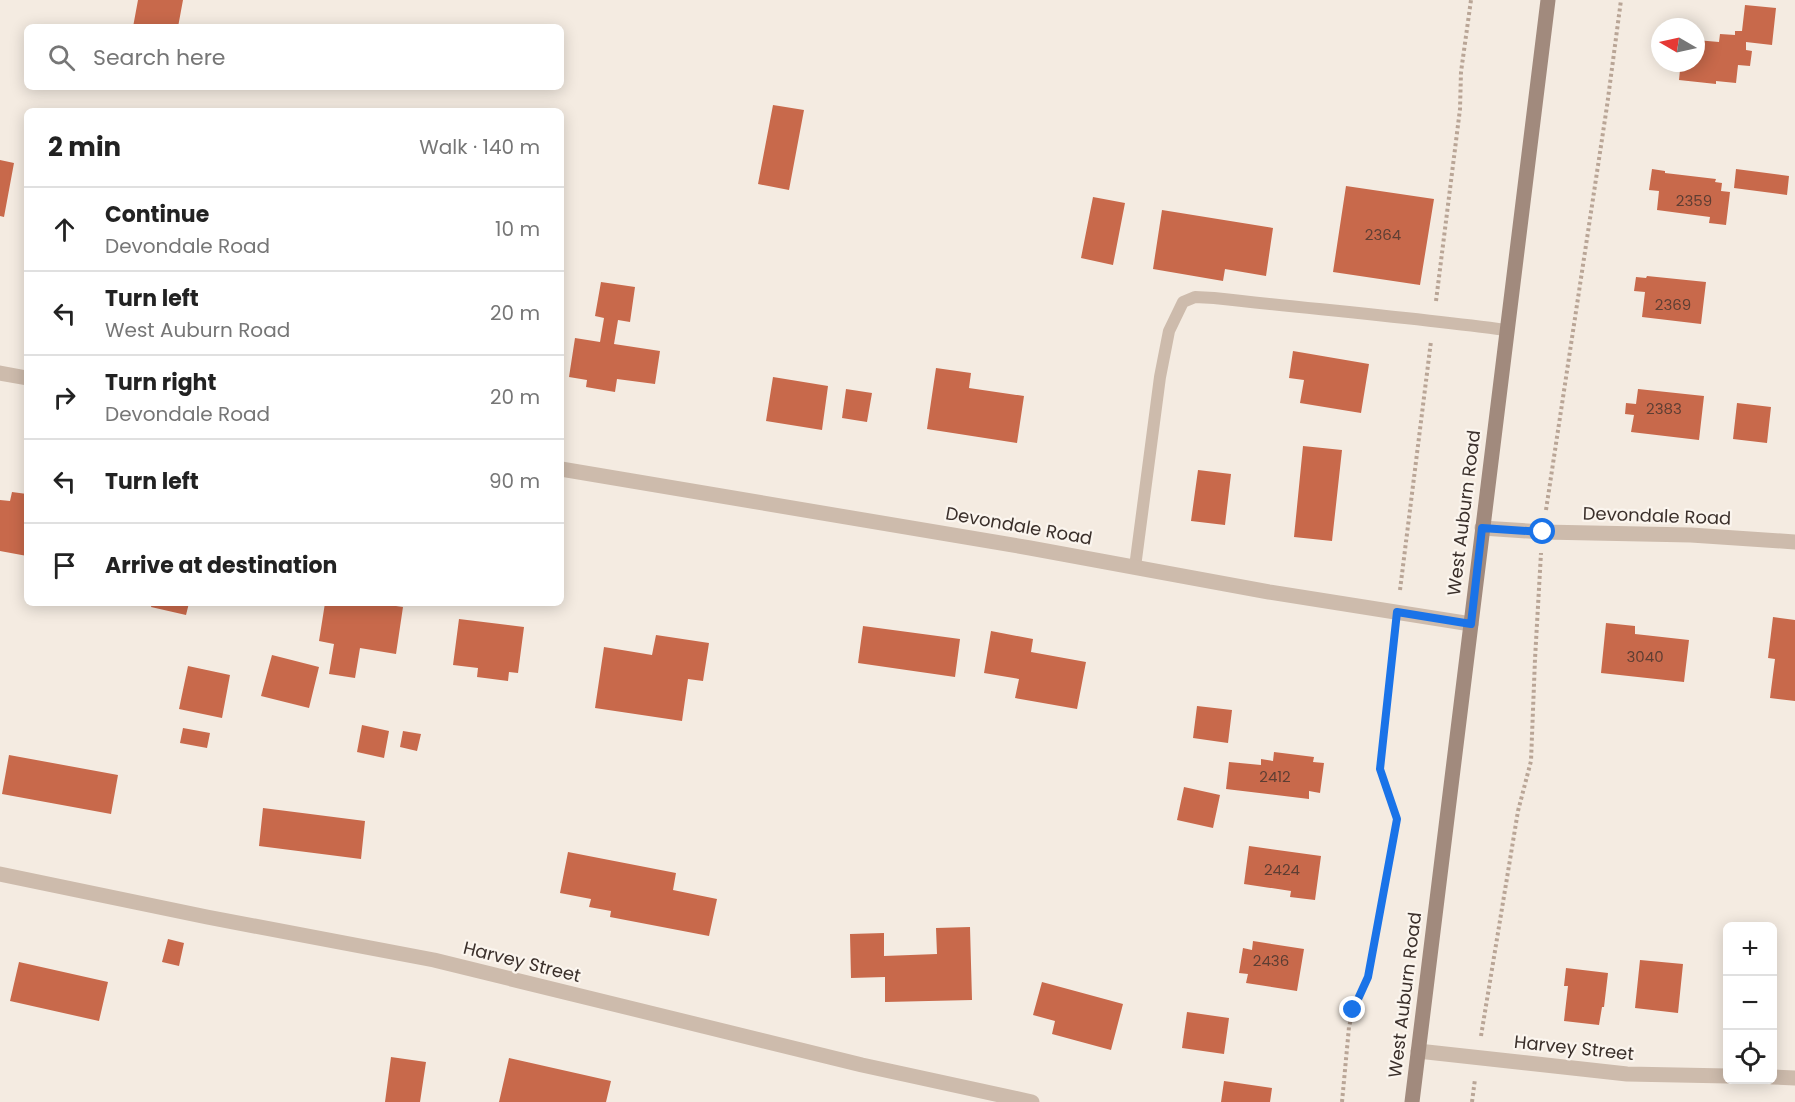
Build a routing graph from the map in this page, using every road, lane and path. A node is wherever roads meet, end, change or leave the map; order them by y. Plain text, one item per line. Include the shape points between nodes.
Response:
1 (1471, 0) edge
2 (1548, 0) edge
3 (1434, 320) junction
4 (1506, 330) junction
5 (0, 373) edge
6 (24, 377) edge
7 (564, 470) edge
8 (1482, 528) junction
9 (1795, 542) edge
10 (1135, 567) junction
11 (1397, 612) junction
12 (1471, 624) junction
13 (0, 874) edge
14 (1418, 1051) junction
15 (1723, 1076) edge
16 (1777, 1077) edge
17 (1795, 1078) edge
18 (1032, 1102) edge
19 (1342, 1102) edge
20 (1412, 1102) edge

1 - 3 path
2 - 4 main road, West Auburn Road
3 - 4 lane
3 - 10 lane via 1214,298 1195,297 1183,302 1169,331 1160,376
3 - 11 path
4 - 8 main road, West Auburn Road
5 - 6 street
7 - 10 street, Devondale Road
8 - 9 street, Devondale Road
8 - 12 main road, West Auburn Road
10 - 11 street, Devondale Road
11 - 12 street, Devondale Road
11 - 19 path via 1380,769 1397,819 1368,977 1349,1027
12 - 14 main road, West Auburn Road
13 - 18 street, Harvey Street via 434,960 862,1065
14 - 15 street, Harvey Street via 1627,1074
14 - 20 main road, West Auburn Road
16 - 17 street

